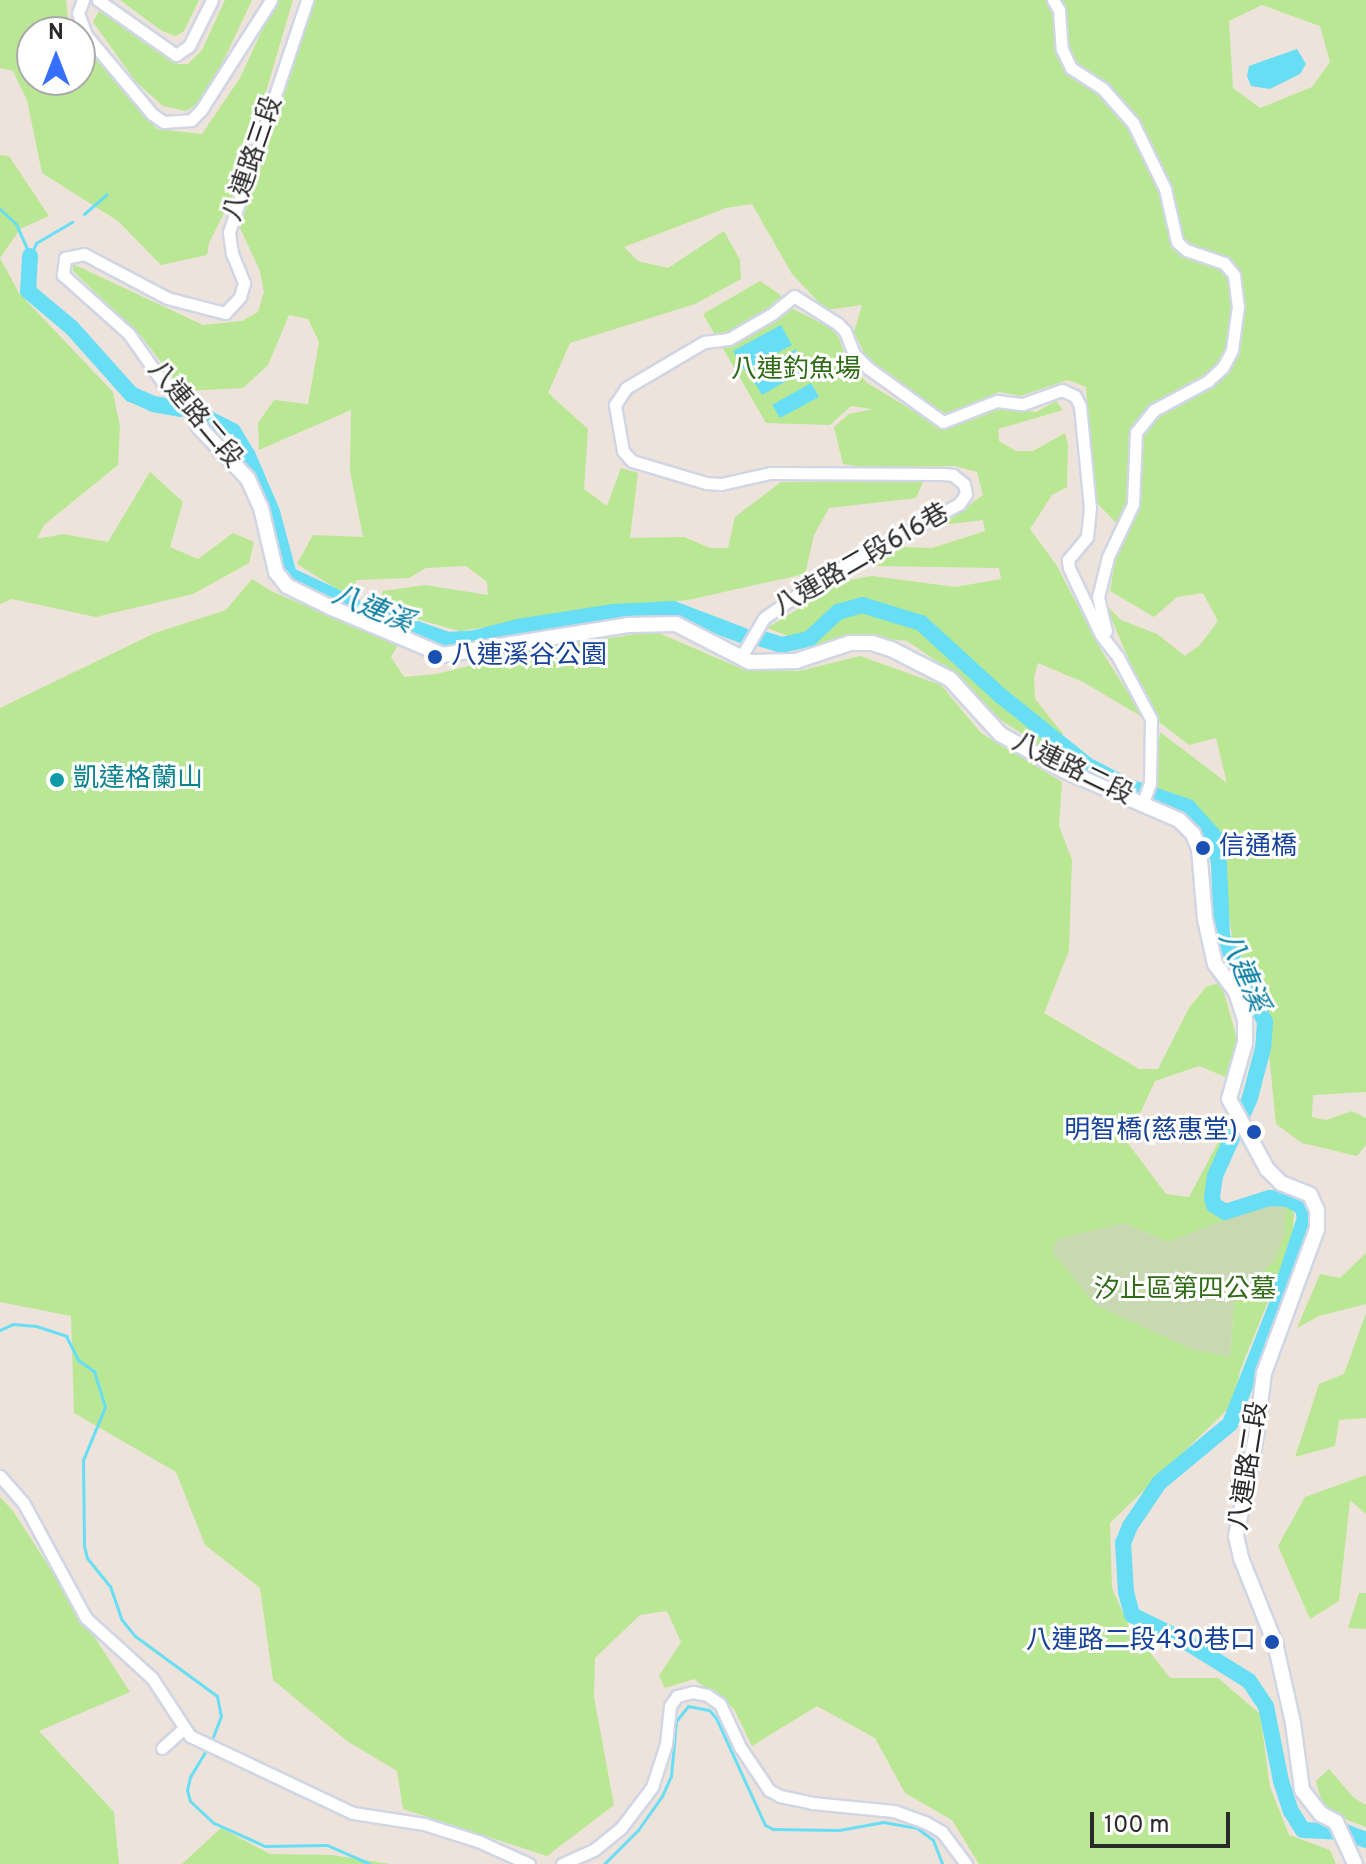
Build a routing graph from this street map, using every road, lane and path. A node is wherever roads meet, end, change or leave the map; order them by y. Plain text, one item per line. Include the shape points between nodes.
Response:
1 (83, 0) edge
2 (98, 0) edge
3 (212, 0) edge
4 (271, 0) edge
5 (307, 0) edge
6 (1053, 0) edge
7 (225, 313) joint
8 (188, 404) joint
9 (1115, 654) junction
10 (741, 657) junction
11 (1143, 802) junction
12 (0, 1476) edge
13 (183, 1729) junction
14 (162, 1748) dead end
15 (529, 1864) edge
16 (562, 1864) edge
17 (966, 1864) edge
18 (1355, 1864) edge

1 - 4 street via 78,13 86,35 164,122 191,120 201,110
2 - 3 street via 176,55 189,46
5 - 7 street, 八連路三段 via 229,232 244,283 240,297
6 - 9 street via 1071,68 1103,89 1133,123 1165,189 1177,242 1224,263 1234,275 1238,306 1232,350 1223,367 1154,410 1136,432 1133,504 1108,557 1098,597
7 - 8 street, 八連路二段 via 167,298 84,254 65,258 63,275 129,334 164,384
8 - 10 street, 八連路二段 via 199,427 248,479 261,508 276,572 305,597 443,655 628,625 676,624
9 - 10 street, 八連路二段616巷 via 1069,568 1068,560 1087,537 1090,508 1075,396 1062,390 1023,404 997,401 943,422 868,368 838,324 794,296 729,339 704,342 626,388 615,405 623,451 632,461 706,483 770,473 943,474 964,484 966,494 959,504 817,581 764,618
9 - 11 street via 1151,719 1150,783
10 - 11 street, 八連路二段 via 750,662 796,661 850,643 891,649 950,679 1000,734 1063,770
11 - 18 street, 八連路二段 via 1179,820 1199,849 1215,964 1236,992 1245,1020 1245,1043 1229,1099 1267,1169 1281,1183 1310,1195 1317,1210 1317,1229 1264,1373 1236,1536 1275,1643 1302,1790 1321,1814 1336,1822
12 - 13 street via 23,1502 86,1618 152,1678
13 - 14 street
13 - 15 street via 353,1813 424,1824
16 - 17 street via 595,1849 621,1828 652,1787 670,1706 677,1696 693,1692 720,1704 769,1790 812,1803 894,1811 925,1822 942,1832

